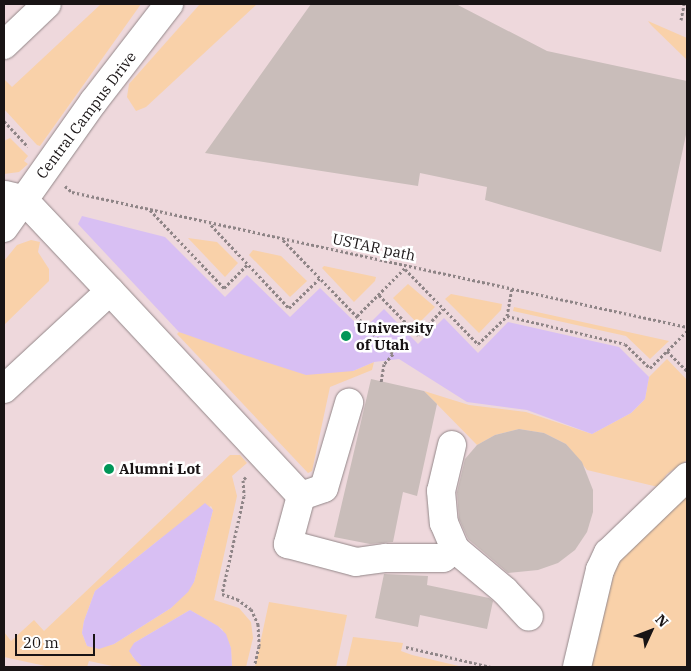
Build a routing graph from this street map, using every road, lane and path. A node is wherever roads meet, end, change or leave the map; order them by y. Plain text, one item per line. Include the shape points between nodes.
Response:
1 (47, 4) edge
2 (170, 4) edge
3 (684, 4) edge
4 (681, 20) dead end
5 (4, 45) edge
6 (4, 123) edge
7 (32, 152) dead end
8 (60, 181) dead end
9 (14, 197) edge
10 (150, 210) junction
11 (210, 223) junction
12 (4, 228) edge
13 (282, 239) junction
14 (247, 265) junction
15 (406, 267) junction
16 (320, 278) junction
17 (512, 289) junction
18 (110, 291) junction
19 (379, 295) junction
20 (444, 309) junction
21 (357, 316) junction
22 (507, 316) junction
23 (687, 327) edge
24 (687, 332) edge
25 (667, 351) junction
26 (687, 371) edge
27 (381, 382) dead end
28 (4, 388) edge
29 (349, 403) dead end
30 (452, 445) dead end
31 (266, 458) junction
32 (687, 477) edge
33 (301, 496) junction
34 (455, 549) junction
35 (529, 617) dead end
36 (406, 647) dead end
37 (254, 667) edge
38 (492, 667) edge
39 (577, 667) edge

1 - 5 street
2 - 9 street, Central Campus Drive
3 - 4 path
6 - 7 path
8 - 10 path, USTAR path via 72,192
9 - 12 street, Central Campus Drive
9 - 18 street
10 - 11 path, USTAR path
10 - 14 path via 224,288
11 - 13 path, USTAR path
11 - 14 path
13 - 15 path, USTAR path
13 - 16 path
14 - 16 path via 289,308
15 - 17 path, USTAR path
15 - 19 path
15 - 20 path
16 - 21 path
17 - 22 path
17 - 23 path, USTAR path
18 - 28 street
18 - 31 street
19 - 20 path via 418,335
19 - 21 path
20 - 22 path via 478,344
21 - 27 path via 392,354 384,364
22 - 25 path via 625,344 650,368
24 - 25 path
25 - 26 path
29 - 33 street via 324,488
30 - 34 street via 441,491 444,523
31 - 33 street
31 - 37 path via 243,480 244,496 222,594 251,609 258,624 259,646
32 - 39 street via 608,553 600,570
33 - 34 street via 288,544 356,562 386,558 443,558
34 - 35 street via 505,591
36 - 38 path

